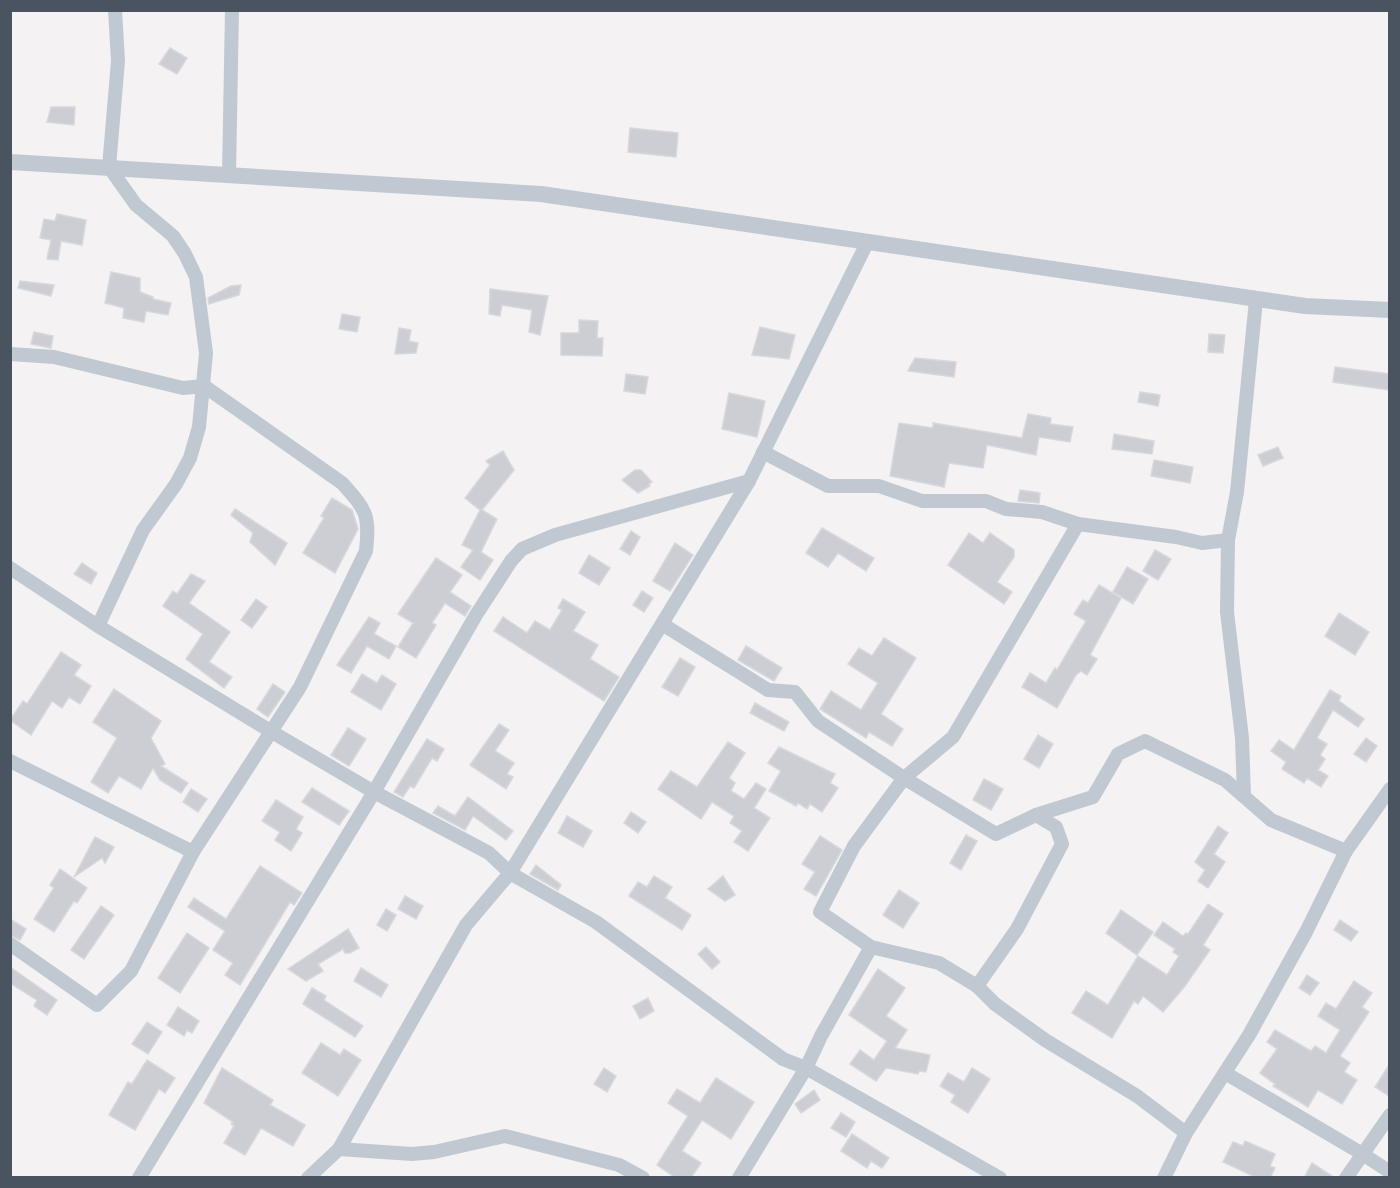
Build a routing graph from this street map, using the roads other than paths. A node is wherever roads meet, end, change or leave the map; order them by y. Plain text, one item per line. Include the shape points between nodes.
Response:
1 (115, 10) edge
2 (232, 10) edge
3 (10, 162) edge
4 (109, 167) junction
5 (229, 174) junction
6 (867, 243) junction
7 (1257, 300) junction
8 (1389, 310) edge
9 (10, 354) edge
10 (204, 386) junction
11 (763, 452) junction
12 (749, 481) junction
13 (1078, 524) junction
14 (1228, 540) junction
15 (10, 568) edge
16 (662, 624) junction
17 (98, 626) junction
18 (272, 732) junction
19 (10, 761) edge
20 (904, 778) junction
21 (1389, 789) edge
22 (374, 792) junction
23 (1244, 796) junction
24 (1036, 815) junction
25 (1346, 850) junction
26 (193, 852) junction
27 (510, 873) junction
28 (10, 944) edge
29 (871, 947) junction
30 (977, 986) junction
31 (806, 1068) junction
32 (1226, 1073) junction
33 (1389, 1115) edge
34 (1186, 1133) junction
35 (339, 1149) junction
36 (1361, 1153) junction
37 (1389, 1172) edge
38 (139, 1178) edge
39 (308, 1178) edge
40 (643, 1178) edge
41 (739, 1178) edge
42 (1000, 1178) edge
43 (1164, 1178) edge
44 (1346, 1178) edge

1 - 4 street via 118,61
2 - 5 street
3 - 4 street
4 - 5 street
4 - 10 street via 136,205 172,236 196,277 206,353
5 - 6 street via 541,194
6 - 7 street
6 - 11 street
7 - 8 street
7 - 14 street
9 - 10 street via 54,357 183,387
10 - 17 street via 190,458 143,531
10 - 18 street via 342,483 368,518 366,551 300,687
11 - 12 street
11 - 13 street via 828,486 879,486 922,501 986,501
12 - 16 street
12 - 22 street via 555,535 522,549 476,615
13 - 14 street via 1202,543
13 - 20 street via 953,737
14 - 23 street via 1227,612 1242,738
15 - 17 street
16 - 20 street via 768,690 795,692 818,721
16 - 27 street
17 - 18 street
18 - 22 street
18 - 26 street
19 - 26 street
20 - 24 street via 996,834
20 - 29 street via 854,846 820,912
21 - 25 street
22 - 27 street via 489,853
22 - 38 street
23 - 24 street via 1225,780 1145,741 1118,754 1093,797
23 - 25 street via 1271,820
24 - 30 street via 1056,827 1062,844 1017,929
25 - 32 street via 1306,932
26 - 28 street via 131,971 97,1005
27 - 31 street via 596,922 753,1039 783,1059
27 - 35 street via 466,925
29 - 30 street via 939,963
29 - 31 street
30 - 34 street via 1044,1040 1137,1096
31 - 41 street
31 - 42 street
32 - 34 street
32 - 36 street
33 - 36 street
34 - 43 street
35 - 39 street
35 - 40 street via 411,1154 504,1136 619,1165
36 - 37 street
36 - 44 street

